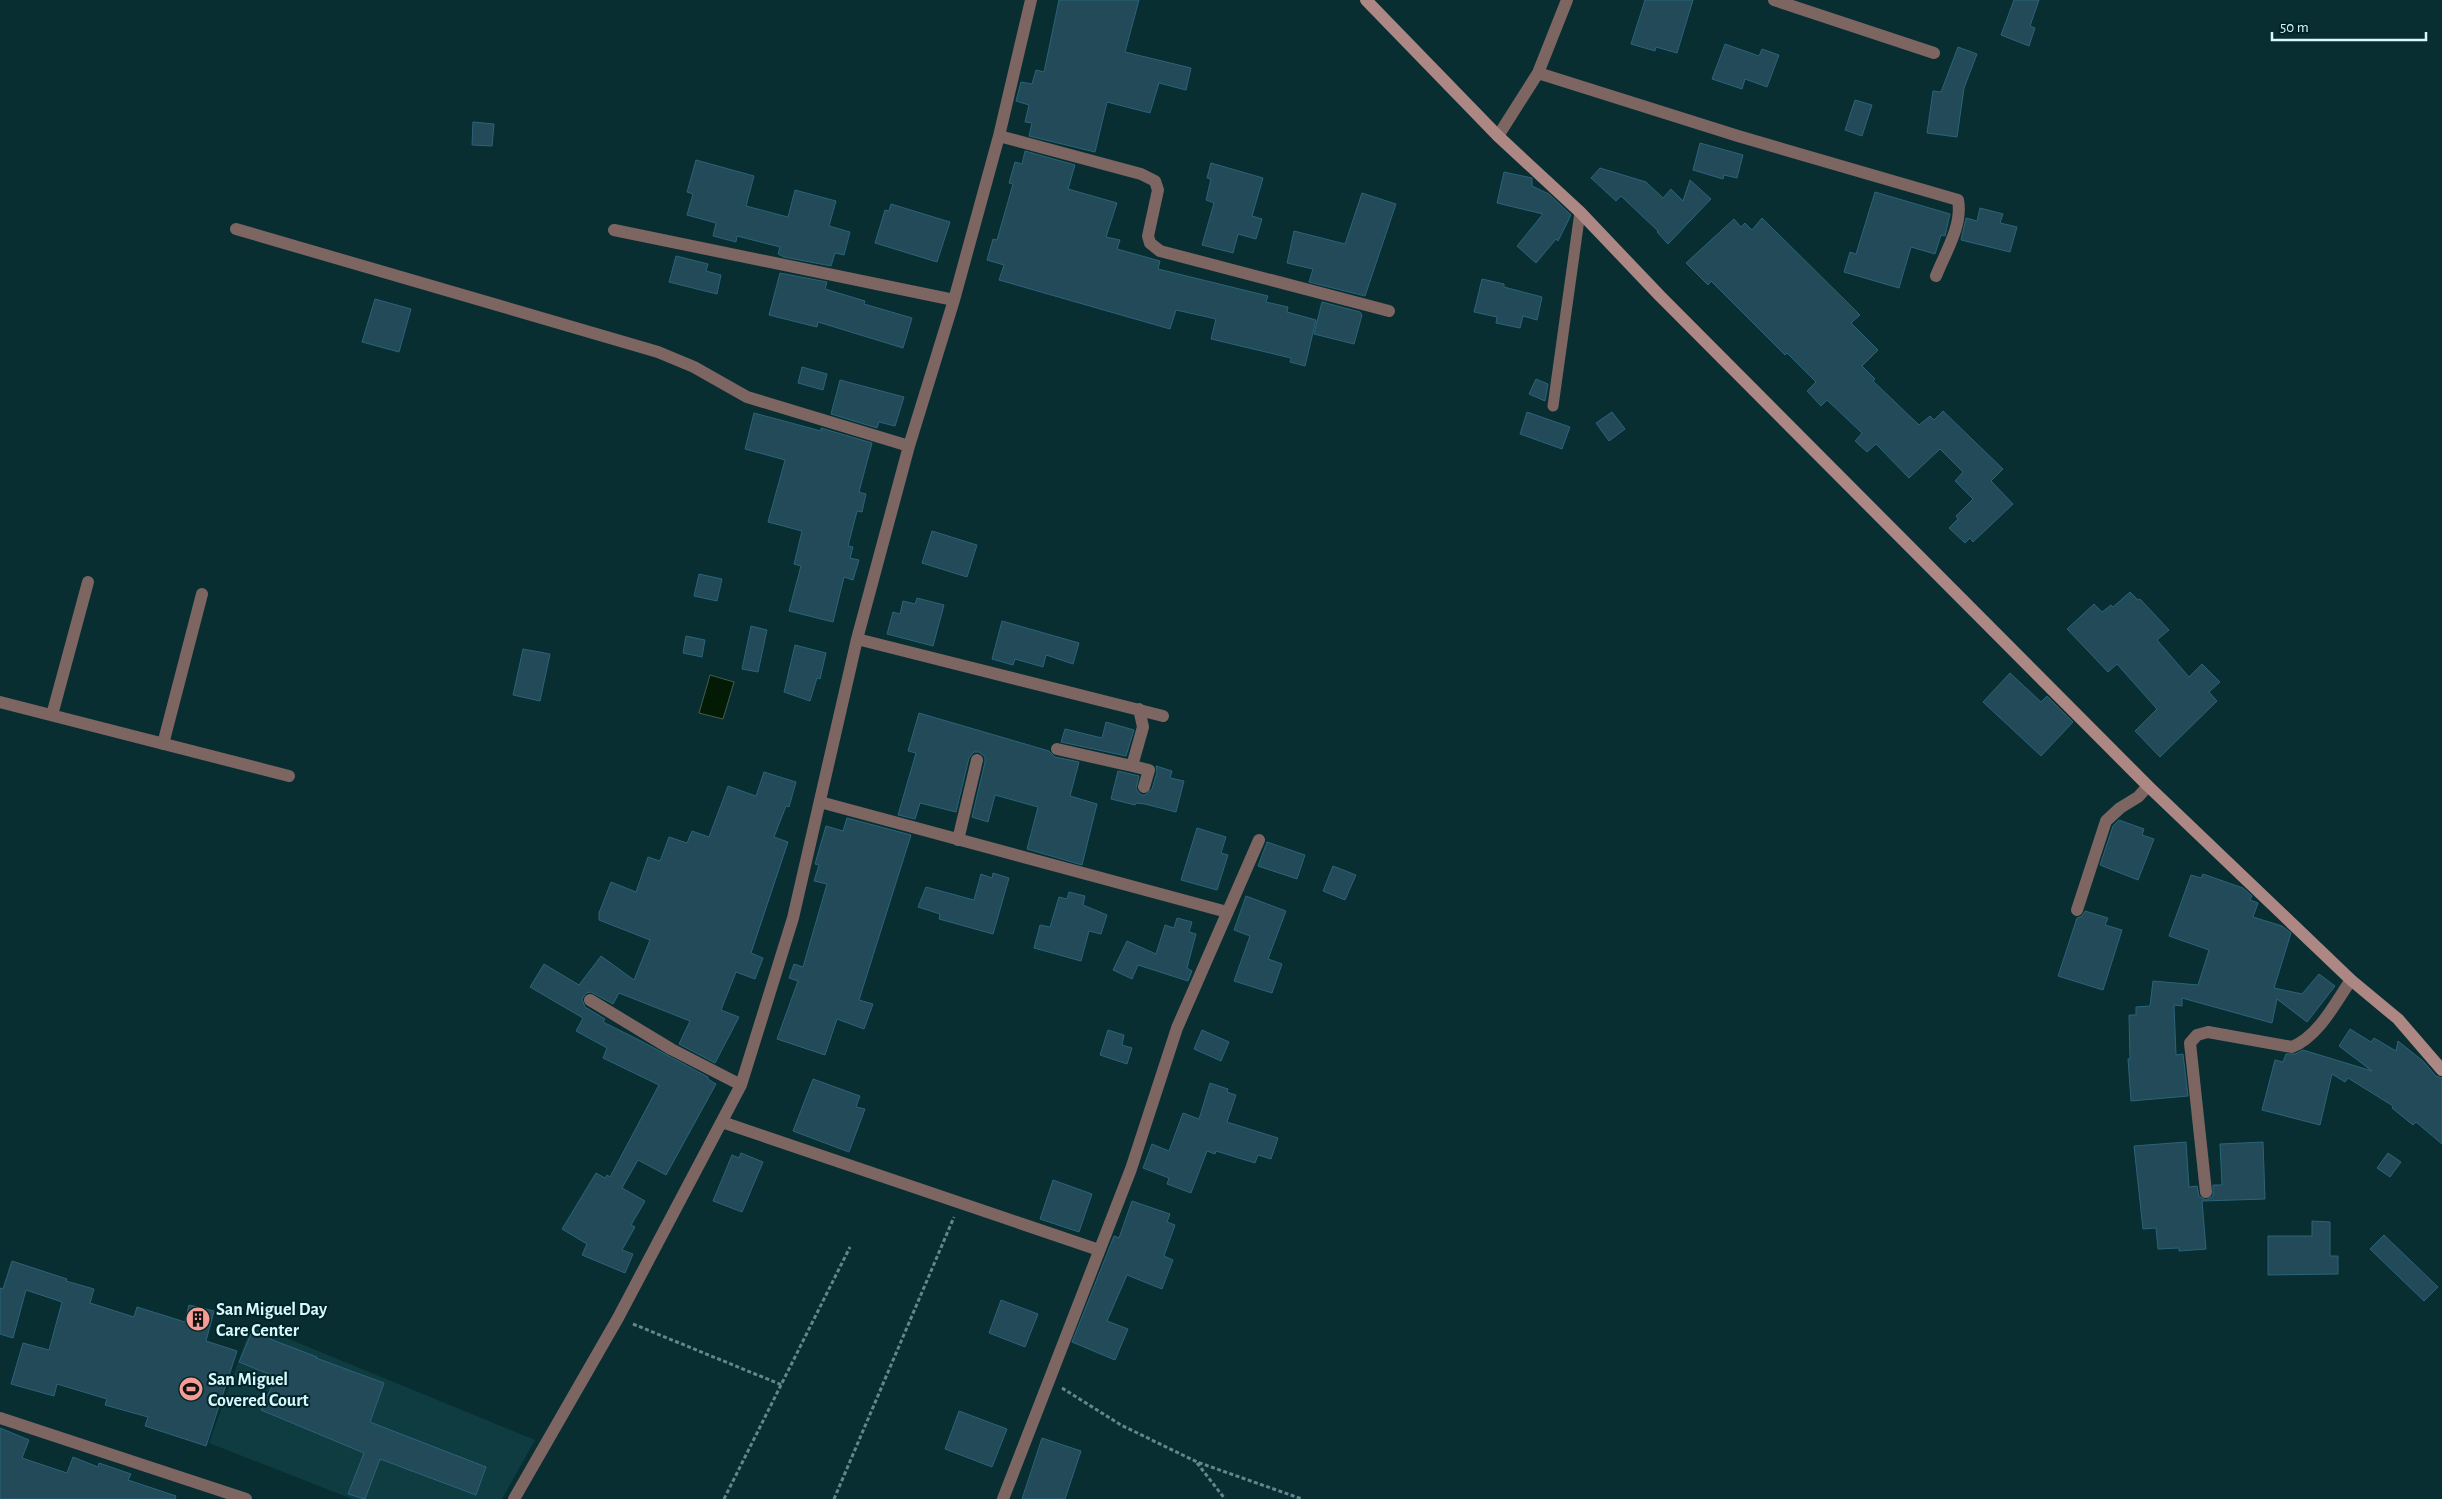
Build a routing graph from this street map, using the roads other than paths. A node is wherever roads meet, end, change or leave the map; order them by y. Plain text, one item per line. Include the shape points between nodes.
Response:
1 (1031, 0) edge
2 (1366, 0) edge
3 (1567, 0) edge
4 (1774, 0) edge
5 (1934, 53) dead end
6 (1538, 73) junction
7 (999, 136) junction
8 (1498, 136) junction
9 (1580, 212) junction
10 (236, 229) dead end
11 (614, 230) dead end
12 (1936, 276) dead end
13 (954, 300) junction
14 (1389, 311) dead end
15 (1553, 406) dead end
16 (909, 446) junction
17 (88, 582) dead end
18 (202, 594) dead end
19 (857, 639) junction
20 (0, 702) edge
21 (1139, 709) junction
22 (52, 715) junction
23 (1163, 716) dead end
24 (163, 744) junction
25 (1057, 749) dead end
26 (977, 760) dead end
27 (1132, 766) junction
28 (289, 776) dead end
29 (2148, 786) junction
30 (1144, 787) dead end
31 (820, 802) junction
32 (958, 840) junction
33 (1259, 840) dead end
34 (2078, 910) dead end
35 (1227, 912) junction
36 (2351, 980) junction
37 (590, 1000) dead end
38 (2442, 1070) edge
39 (741, 1085) junction
40 (722, 1122) junction
41 (2206, 1192) dead end
42 (1099, 1250) junction
43 (0, 1418) edge
44 (246, 1499) edge
45 (514, 1499) edge
46 (1003, 1499) edge

1 - 7 street
2 - 8 main road
3 - 6 street
4 - 5 street
6 - 8 street
6 - 12 street via 1958,200 1960,209 1956,226
7 - 13 street
7 - 14 street via 1151,178 1158,190 1148,236 1160,251
8 - 9 main road
9 - 15 lane
9 - 29 main road
10 - 16 street via 658,352 746,397
11 - 13 street
13 - 16 street
16 - 19 street
17 - 22 street
18 - 24 street
19 - 21 street
19 - 31 street
20 - 22 street
21 - 23 street
21 - 27 street via 1143,727
22 - 24 street
24 - 28 street
25 - 27 street
26 - 32 street
27 - 30 street via 1149,770
29 - 34 street via 2106,821
29 - 36 main road
31 - 32 street
31 - 39 street via 792,918
32 - 35 street
33 - 35 street
35 - 42 street via 1177,1028 1131,1168
36 - 38 main road via 2398,1019
36 - 41 street via 2326,1017 2303,1043 2292,1047 2208,1032 2190,1043
37 - 39 street via 671,1049
39 - 40 street
40 - 42 street
40 - 45 street via 618,1318
42 - 46 street
43 - 44 street

